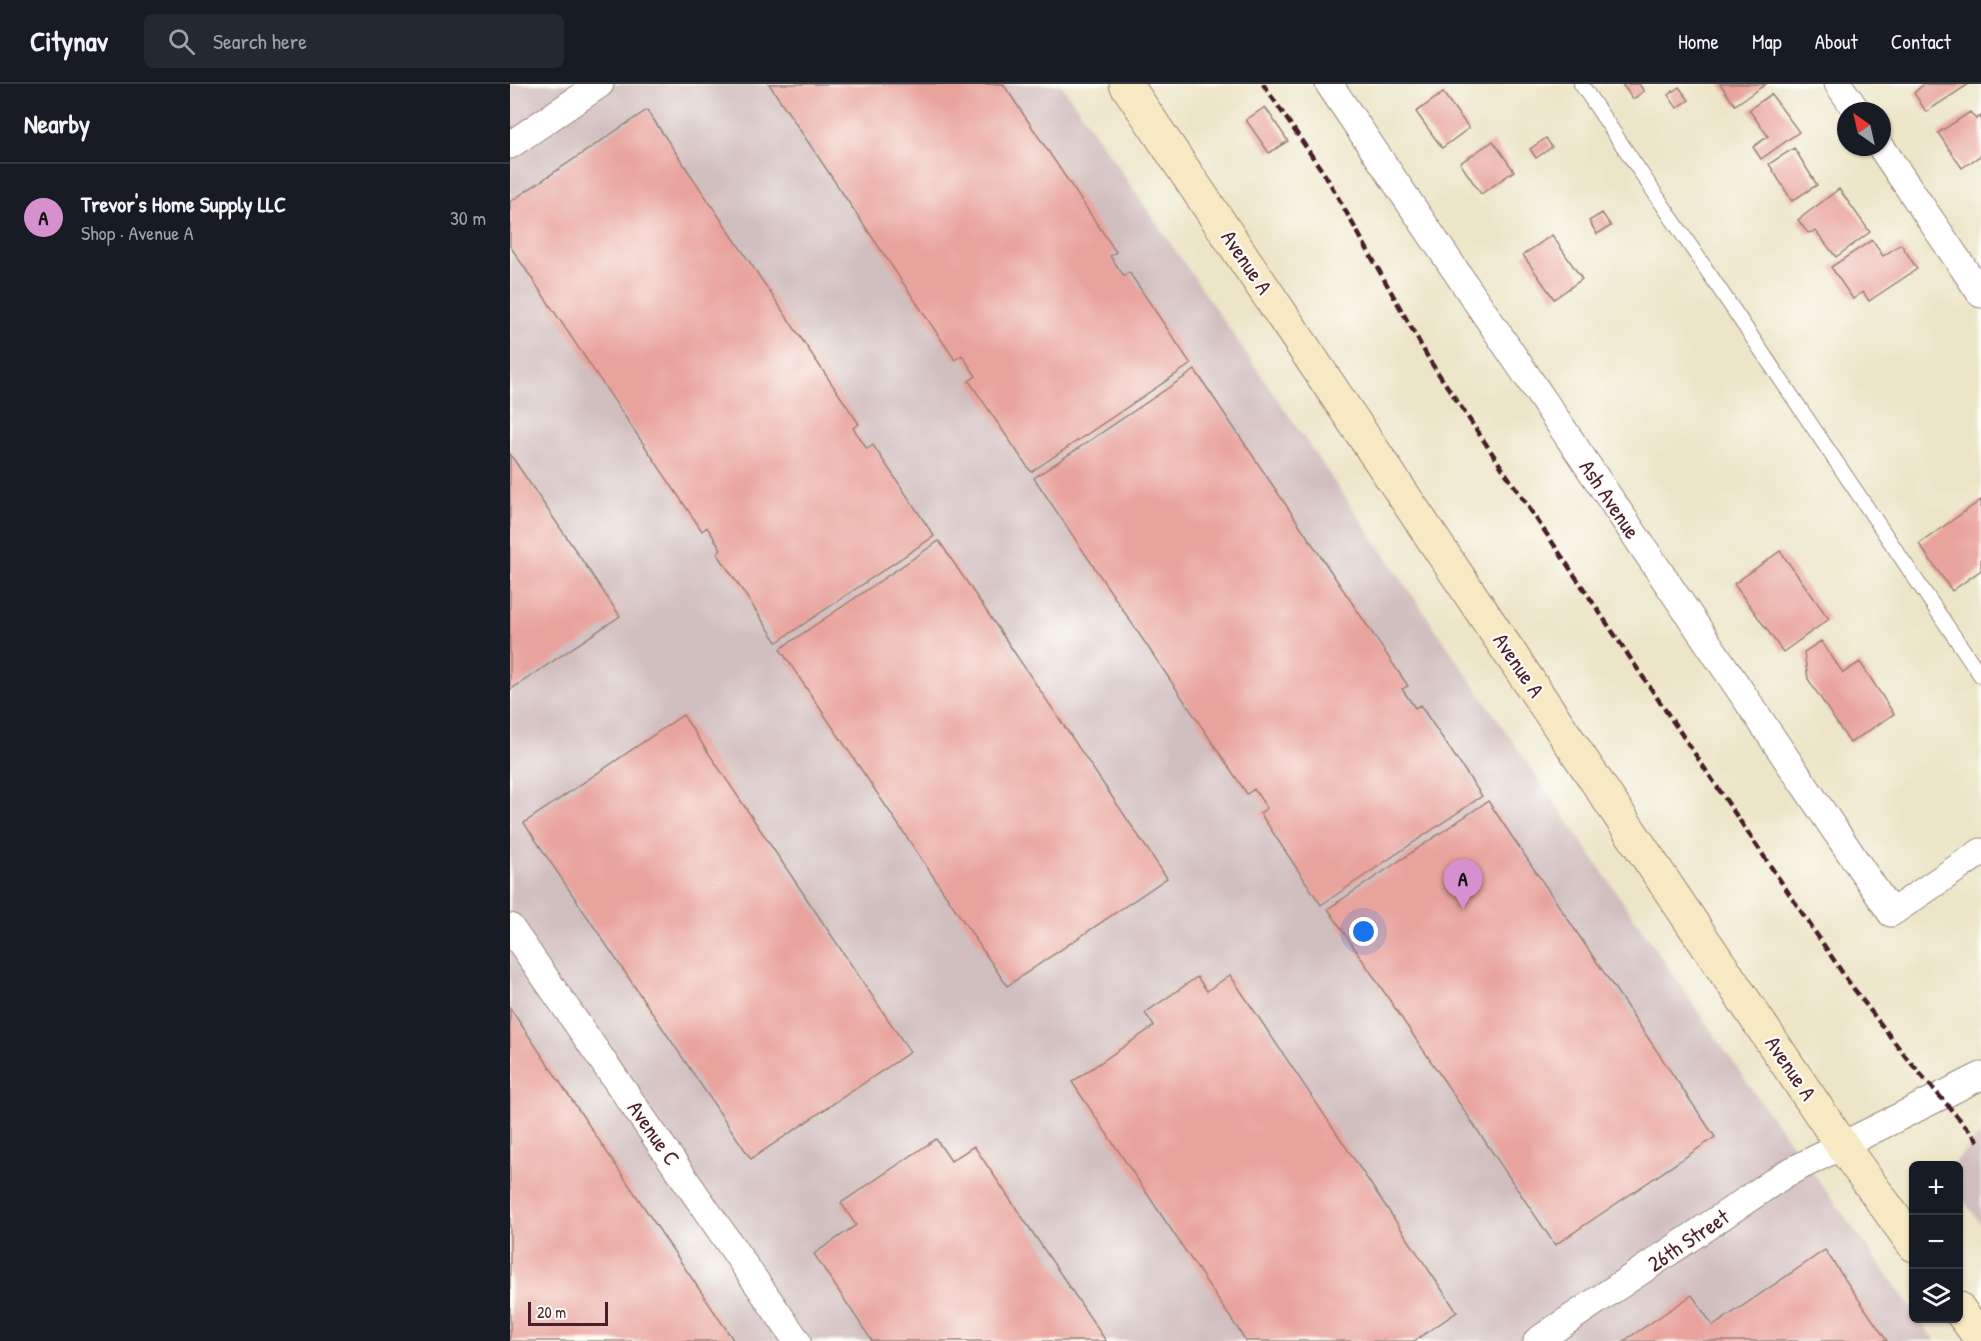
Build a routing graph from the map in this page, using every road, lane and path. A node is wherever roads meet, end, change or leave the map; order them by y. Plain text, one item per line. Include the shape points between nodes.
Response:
1 (600, 84) edge
2 (1126, 84) edge
3 (1329, 84) edge
4 (1581, 84) edge
5 (1838, 84) edge
6 (1851, 102) edge
7 (510, 145) edge
8 (1887, 156) edge
9 (1981, 294) edge
10 (1981, 676) edge
11 (1981, 852) edge
12 (510, 927) edge
13 (1981, 1076) edge
14 (1841, 1143) junction
15 (1909, 1238) edge
16 (1963, 1314) edge
17 (1981, 1339) edge
18 (797, 1341) edge
19 (1537, 1341) edge

1 - 7 street
2 - 14 main road, Avenue A
3 - 11 street, Ash Avenue via 1891,913
4 - 10 lane
5 - 6 street
8 - 9 street
12 - 18 street, Avenue C
13 - 14 street, 26th Street
14 - 15 main road, Avenue A
14 - 19 street, 26th Street via 1785,1174
16 - 17 main road

